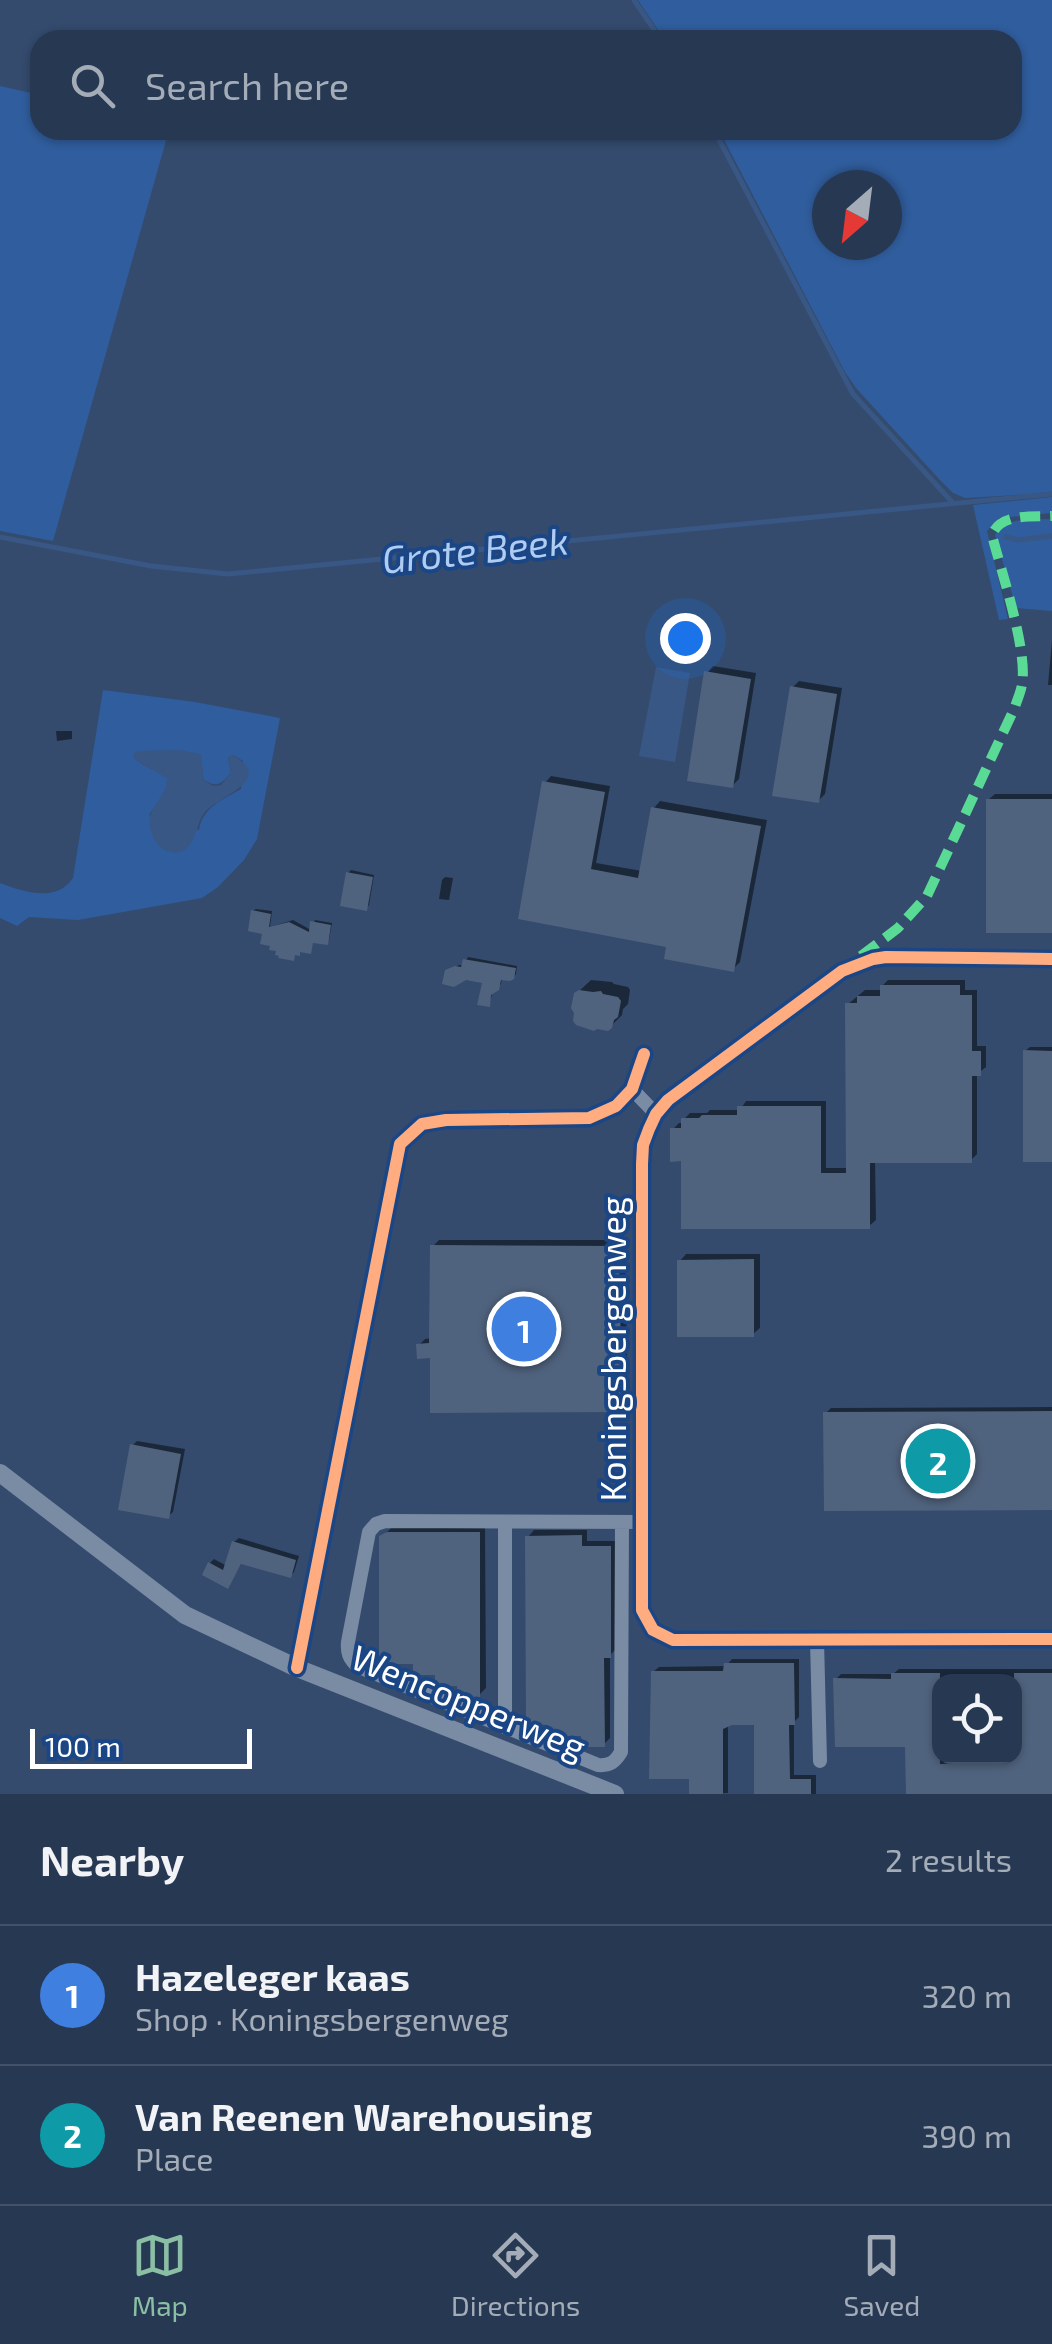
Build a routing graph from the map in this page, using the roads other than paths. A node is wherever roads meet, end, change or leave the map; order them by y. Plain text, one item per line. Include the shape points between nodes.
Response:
1 (1052, 958) edge
2 (644, 1054) dead end
3 (632, 1089) junction
4 (656, 1114) junction
5 (0, 1473) edge
6 (505, 1522) junction
7 (622, 1522) junction
8 (642, 1522) junction
9 (1052, 1638) edge
10 (817, 1640) junction
11 (297, 1668) junction
12 (506, 1727) junction
13 (820, 1762) dead end
14 (615, 1794) edge

1 - 4 street via 873,958 842,972
2 - 3 street
3 - 4 street
3 - 11 street via 616,1106 589,1118 446,1120 422,1124 400,1144
4 - 8 street, Koningsbergenweg via 642,1164
5 - 11 street, Wencopperweg via 186,1614
6 - 7 street, Koningsbergenweg
6 - 12 street
6 - 12 street, Koningsbergenweg via 376,1524 347,1652 357,1666
7 - 8 street, Koningsbergenweg
7 - 12 street, Koningsbergenweg via 621,1752 598,1765
8 - 10 street, Koningsbergenweg via 642,1610 653,1630 690,1641
9 - 10 street, Koningsbergenweg
10 - 13 street
11 - 14 street, Wencopperweg

